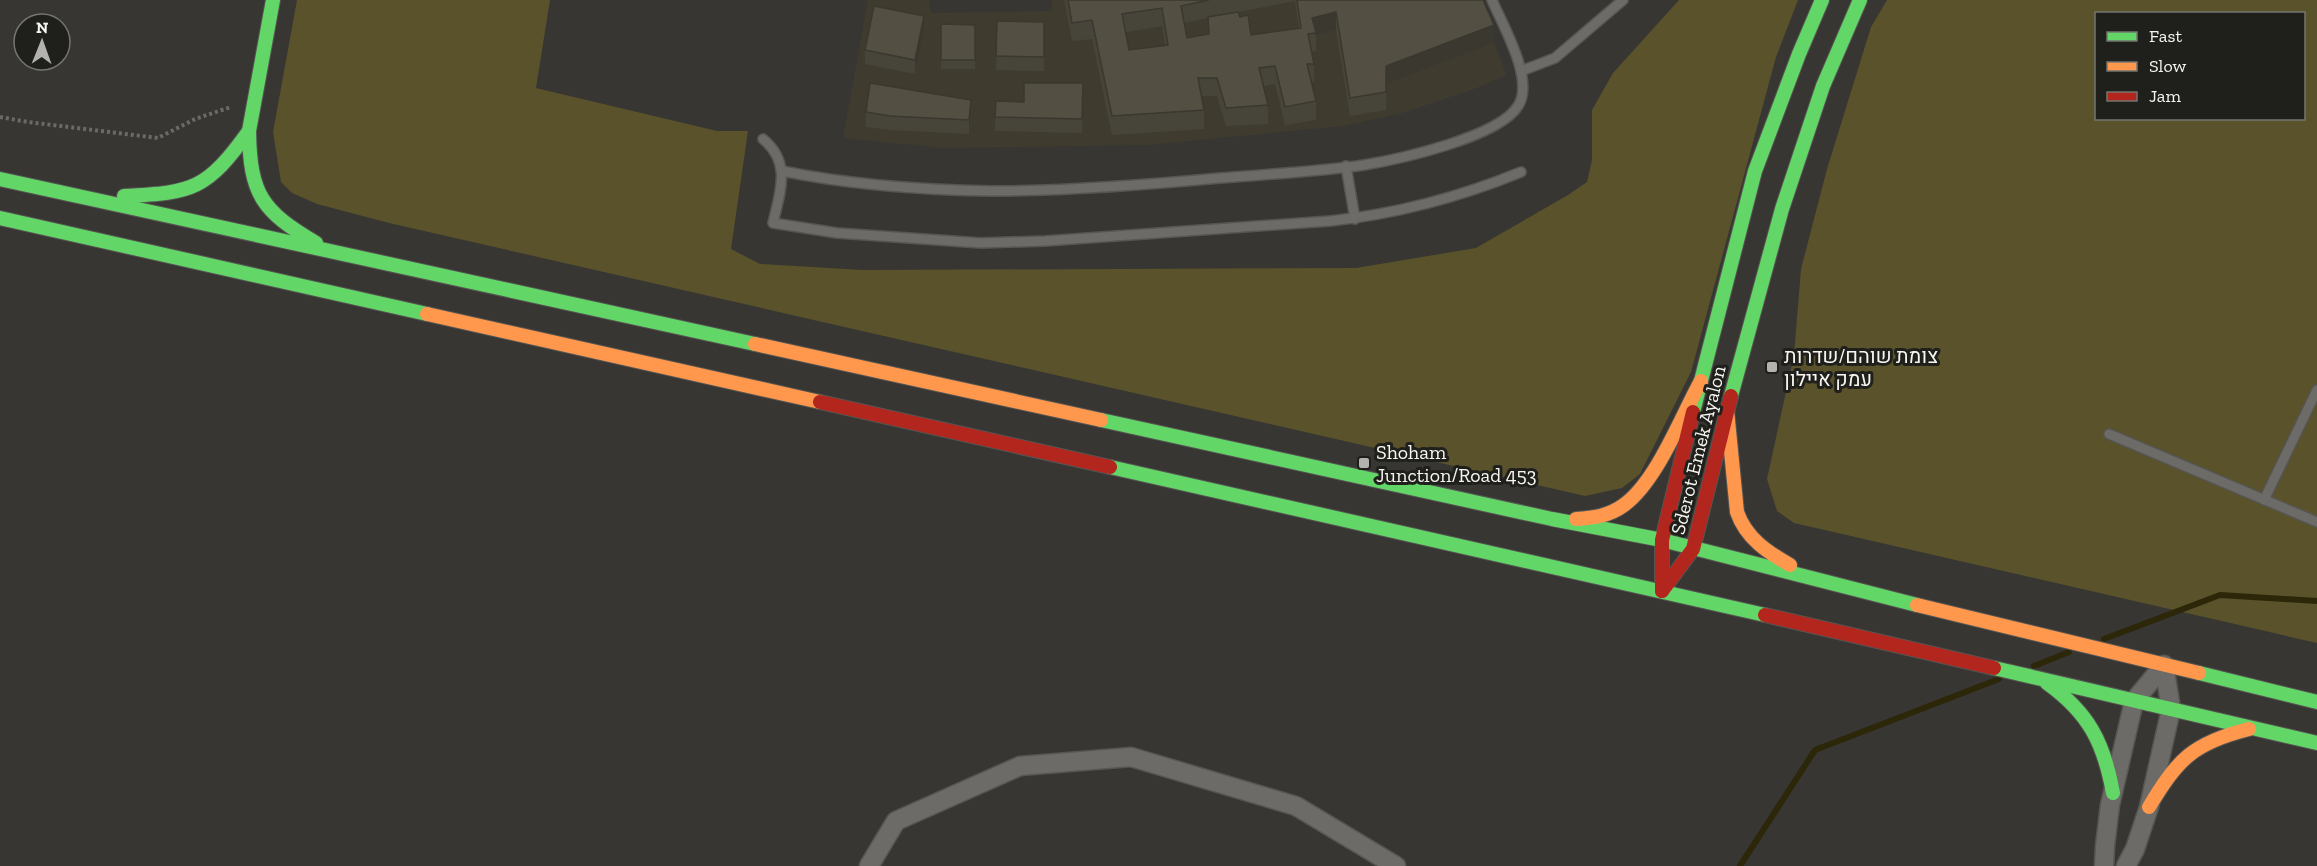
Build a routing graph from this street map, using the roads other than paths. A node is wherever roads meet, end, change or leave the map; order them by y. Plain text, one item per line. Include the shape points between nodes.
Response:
1 (273, 0) edge
2 (1492, 0) edge
3 (1623, 0) edge
4 (1822, 0) edge
5 (1860, 0) edge
6 (1521, 71) junction
7 (249, 131) junction
8 (763, 139) dead end
9 (1346, 166) junction
10 (782, 171) junction
11 (1521, 172) dead end
12 (0, 179) edge
13 (87, 198) junction
14 (0, 218) edge
15 (1355, 219) junction
16 (336, 254) junction
17 (1701, 381) junction
18 (2317, 390) edge
19 (1726, 411) junction
20 (2109, 434) dead end
21 (2264, 500) junction
22 (1552, 519) junction
23 (2317, 522) edge
24 (1662, 540) junction
25 (1693, 549) junction
26 (1821, 582) junction
27 (1662, 591) junction
28 (2164, 665) junction
29 (2040, 679) junction
30 (2134, 701) junction
31 (2317, 702) edge
32 (2171, 709) junction
33 (2254, 728) junction
34 (2317, 743) edge
35 (2113, 793) junction
36 (2149, 807) junction
37 (869, 866) edge
38 (1396, 866) edge
39 (2104, 866) edge
40 (2126, 866) edge

1 - 7 main road
2 - 6 lane
3 - 6 lane via 1555,58
4 - 17 main road, Sderot Emek Ayalon via 1755,171
5 - 19 main road, Sderot Emek Ayalon via 1823,86 1782,210
6 - 9 lane via 1524,93 1512,114 1500,122 1438,147
7 - 13 main road via 217,173 199,185 168,194
7 - 16 main road via 252,179 260,198 289,227
8 - 10 lane via 779,158
9 - 10 lane via 1125,186 993,191 870,184
9 - 15 lane
10 - 15 lane via 773,224 905,239 1045,241
11 - 15 lane via 1415,207
12 - 13 main road
13 - 16 main road
14 - 27 main road
16 - 22 main road
17 - 22 main road via 1652,475 1628,504 1589,519
17 - 24 main road, Sderot Emek Ayalon
18 - 21 lane
19 - 25 main road, Sderot Emek Ayalon
19 - 26 main road via 1740,525 1755,543
20 - 21 lane
21 - 23 lane
22 - 24 main road
24 - 25 main road
24 - 27 main road, Sderot Emek Ayalon
25 - 26 main road
25 - 27 main road, Sderot Emek Ayalon
26 - 28 main road
27 - 29 main road
28 - 30 street
28 - 31 main road
28 - 32 street
29 - 30 main road
29 - 35 main road via 2060,692 2088,721 2108,762
30 - 32 main road
30 - 35 street
32 - 33 main road
32 - 36 street
33 - 34 main road
33 - 36 main road via 2213,739 2184,756
35 - 39 street
36 - 40 street
37 - 38 street via 896,821 1020,766 1131,757 1296,806

